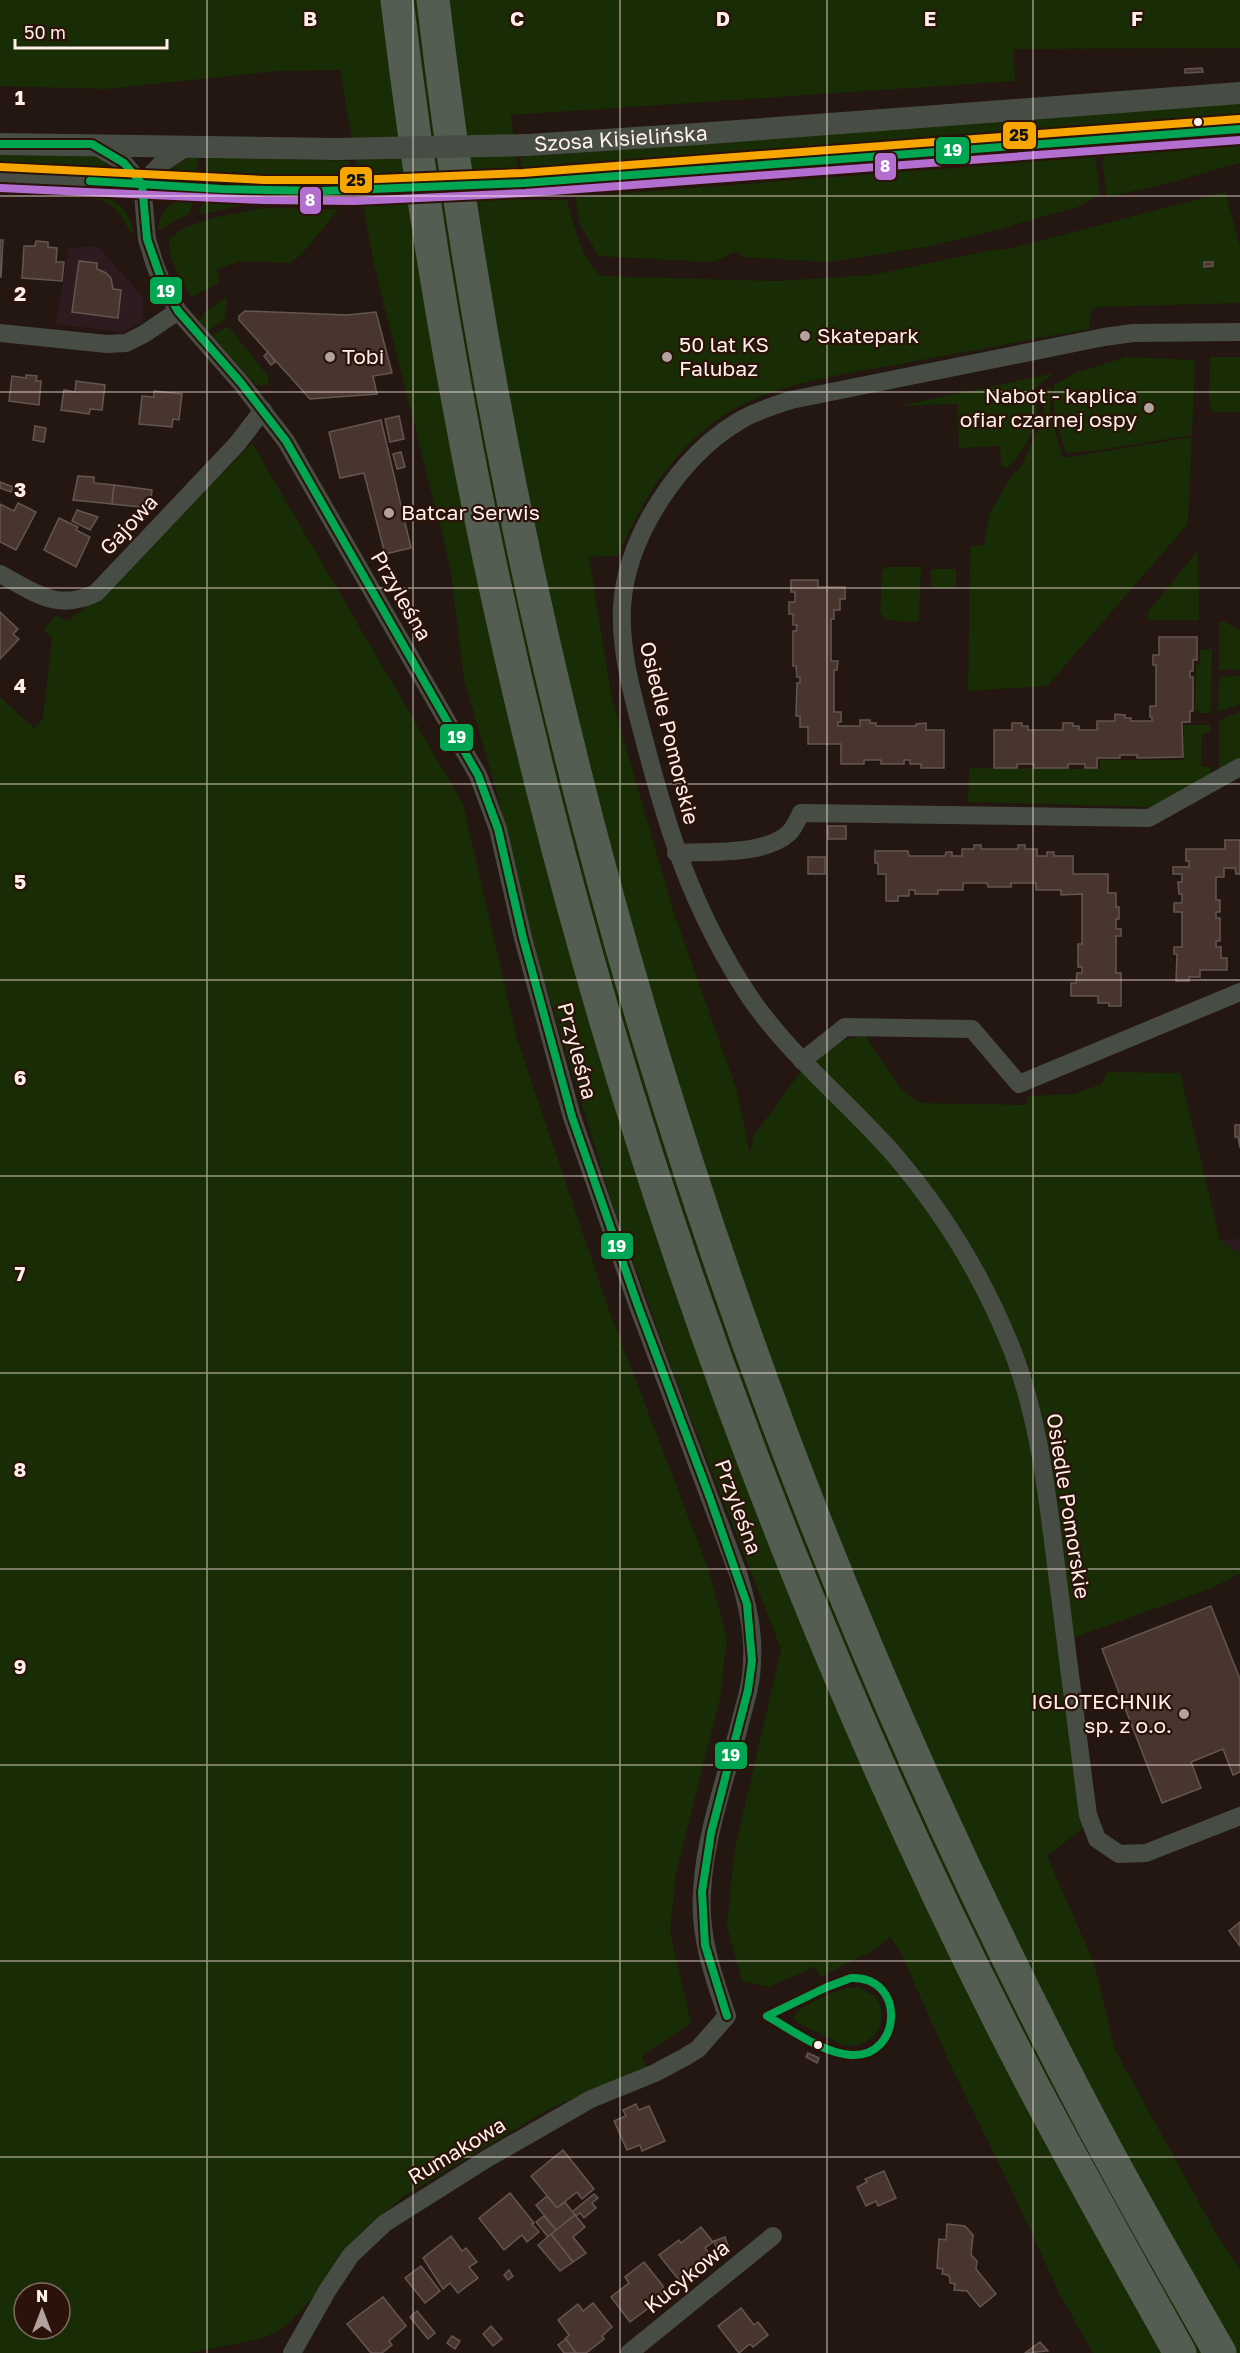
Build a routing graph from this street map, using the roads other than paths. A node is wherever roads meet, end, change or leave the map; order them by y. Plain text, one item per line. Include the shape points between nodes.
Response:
1 (397, 0) edge
2 (433, 0) edge
3 (1240, 93) edge
4 (1240, 129) edge
5 (0, 144) edge
6 (92, 144) junction
7 (189, 146) junction
8 (0, 177) edge
9 (142, 184) junction
10 (178, 311) junction
11 (1240, 332) edge
12 (0, 333) edge
13 (263, 410) junction
14 (0, 574) edge
15 (1240, 767) edge
16 (676, 853) junction
17 (1240, 992) edge
18 (802, 1061) junction
19 (1240, 1816) edge
20 (698, 2049) joint
21 (773, 2236) dead end
22 (300, 2349) edge
23 (629, 2353) edge
24 (1180, 2353) edge
25 (1220, 2353) edge

1 - 24 highway via 453,380 493,574 566,882 658,1192 794,1564 868,1740 1027,2074
2 - 25 highway via 490,386 526,567 600,869 693,1179 764,1387 900,1725 1057,2056
3 - 7 street, Szosa Kisielińska, bridge via 528,145 337,149
4 - 9 street, Szosa Kisielińska, bridge via 524,183 354,191
5 - 6 street, Szosa Kisielińska
6 - 7 street, Szosa Kisielińska
6 - 9 street via 124,163
7 - 9 street via 162,163
8 - 9 street, Szosa Kisielińska
9 - 10 street, Przyleśna via 147,239 164,287
10 - 12 street via 126,343
10 - 13 street, Przyleśna
11 - 16 street, Osiedle Pomorskie via 1104,337 791,400 741,419 697,454 670,485 650,519 633,557 622,603 625,661
13 - 14 street, Gajowa via 237,444 96,592 71,602 57,600
13 - 20 street, Przyleśna via 286,441 488,798 572,1117 747,1605 752,1661 748,1690 711,1833 702,1892 705,1945 727,2016
15 - 16 street, Osiedle Pomorskie via 1149,818 801,813 789,833 767,845
16 - 18 street, Osiedle Pomorskie via 721,950 752,999
17 - 18 street via 1020,1084 972,1029 845,1027
18 - 19 street, Osiedle Pomorskie via 889,1149 924,1191 958,1240 1013,1353 1033,1416 1046,1479 1088,1815 1097,1839 1119,1854 1146,1853
20 - 22 street, Rumakowa via 655,2073 591,2099 385,2223 351,2255 327,2291
21 - 23 street, Kucykowa

